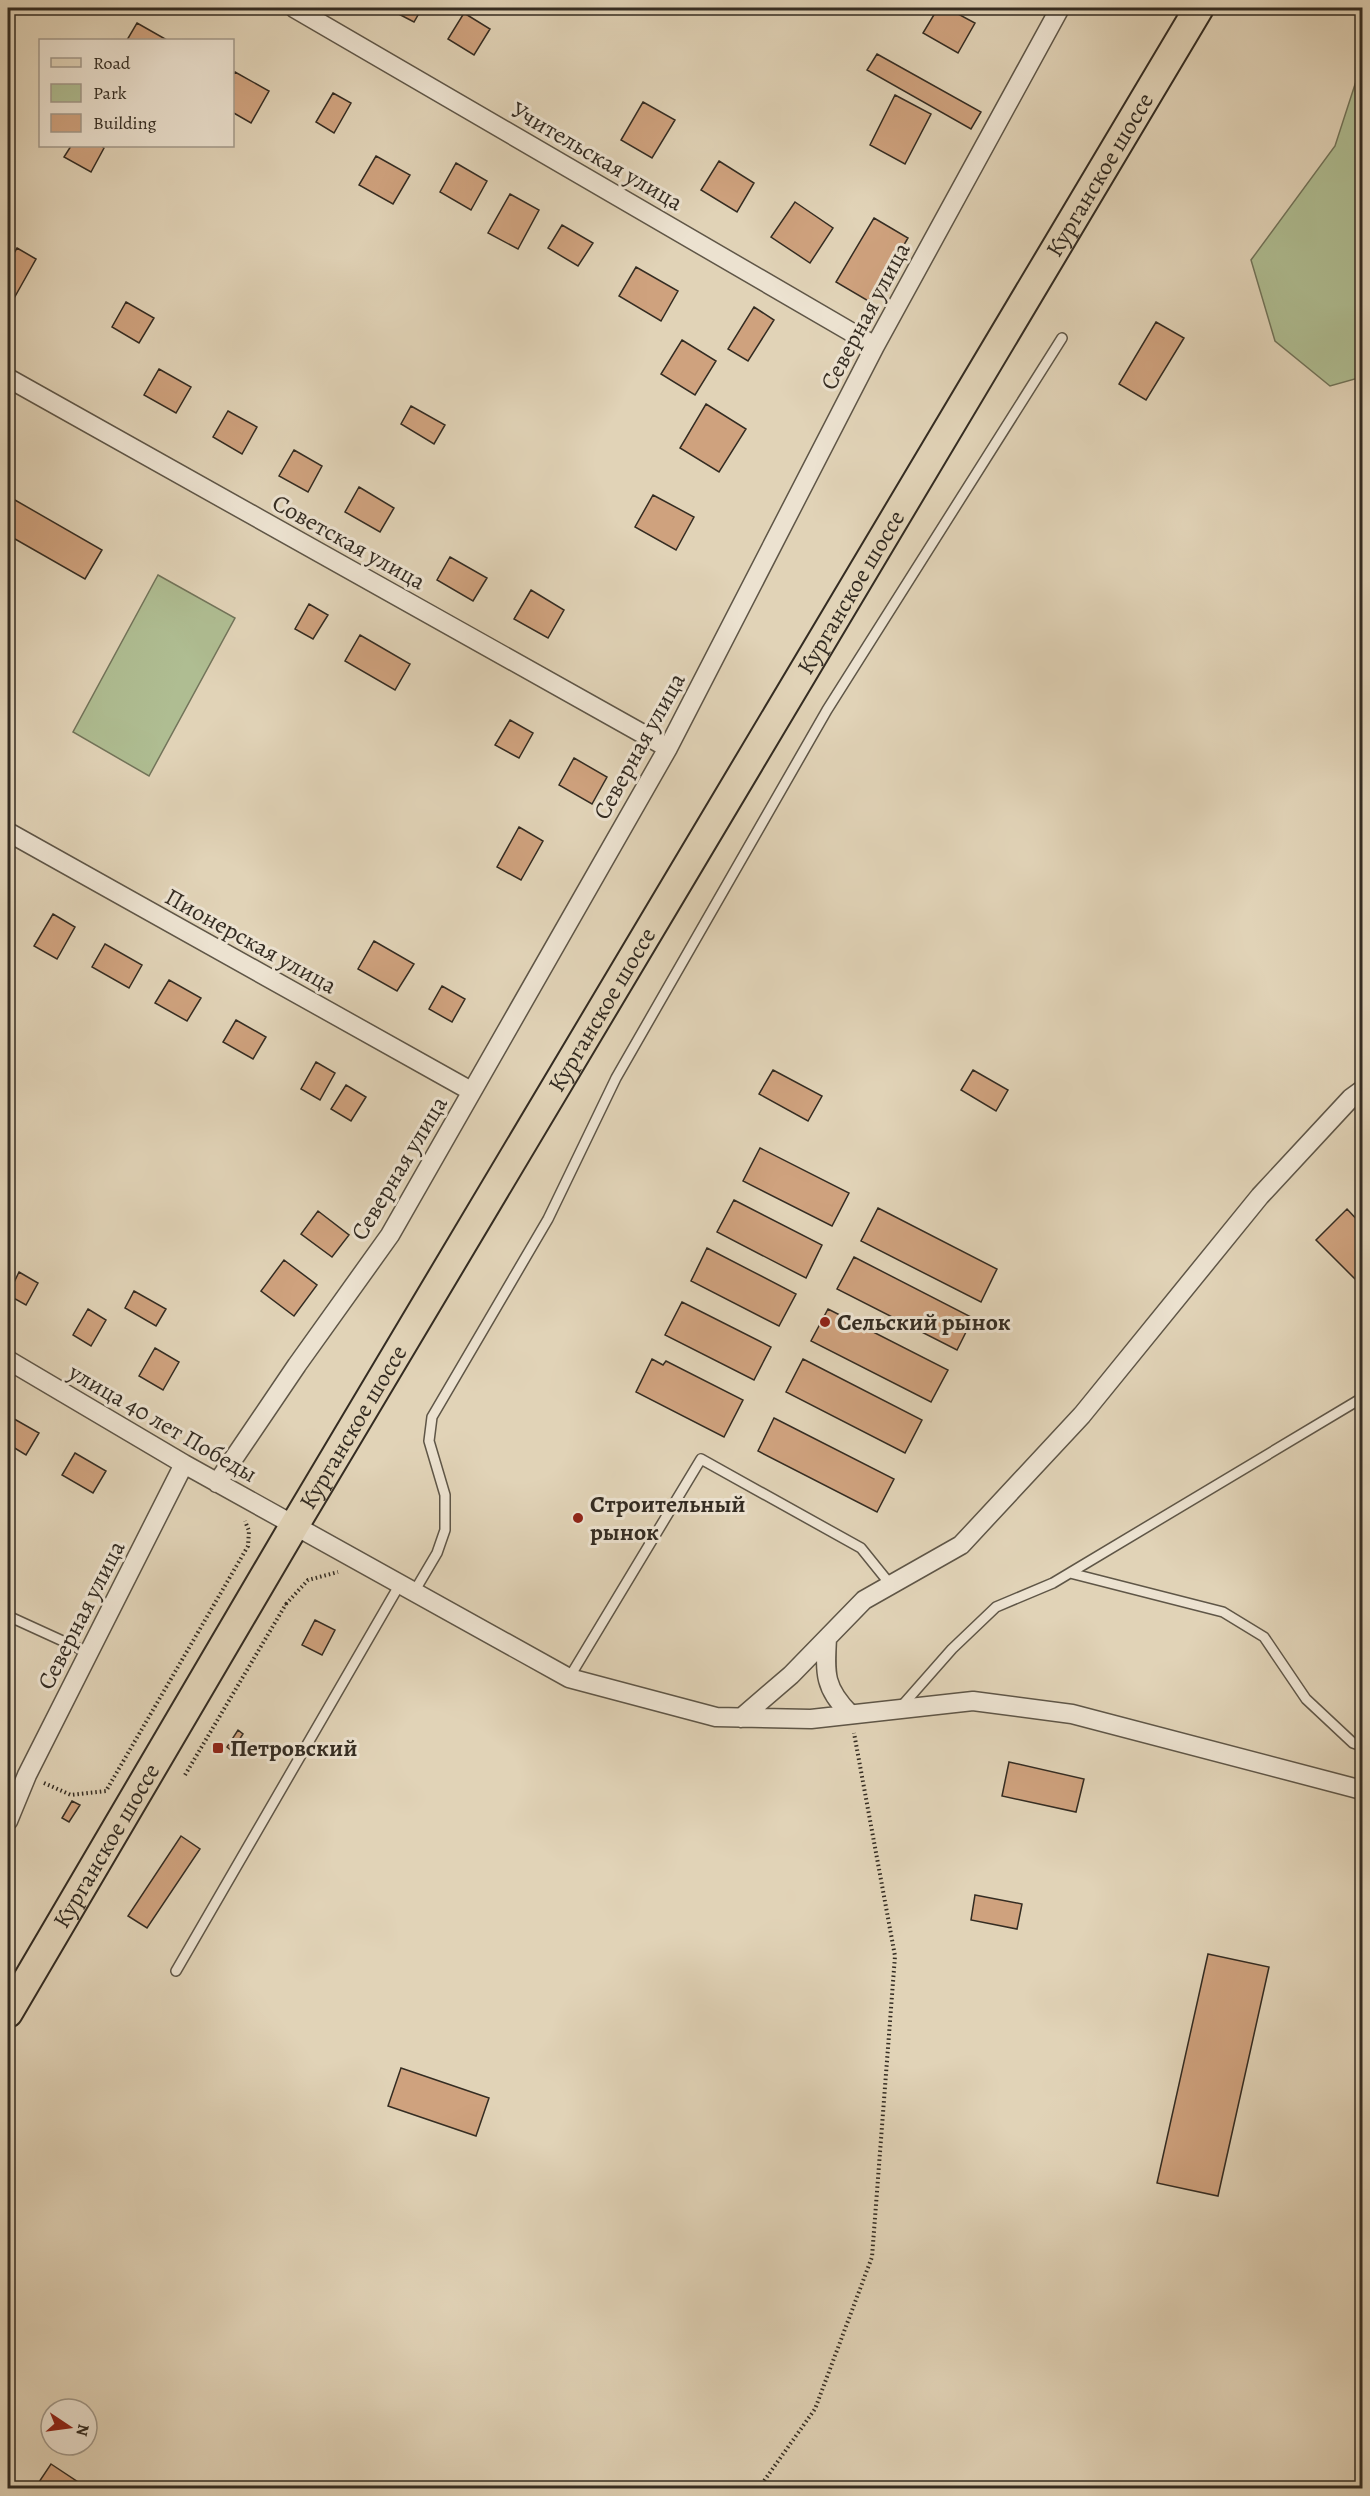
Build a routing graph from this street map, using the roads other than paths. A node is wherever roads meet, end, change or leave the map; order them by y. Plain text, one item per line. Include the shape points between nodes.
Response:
1 (294, 8) edge
2 (1060, 8) edge
3 (1199, 8) edge
4 (1062, 338) dead end
5 (875, 346) junction
6 (8, 378) edge
7 (668, 748) junction
8 (8, 832) edge
9 (1362, 1090) edge
10 (471, 1091) junction
11 (8, 1360) edge
12 (1362, 1398) edge
13 (184, 1464) junction
14 (217, 1482) junction
15 (294, 1526) junction
16 (1070, 1573) junction
17 (890, 1584) junction
18 (407, 1588) junction
19 (8, 1616) edge
20 (827, 1638) junction
21 (89, 1653) junction
22 (569, 1678) junction
23 (899, 1709) junction
24 (850, 1714) junction
25 (741, 1718) junction
26 (1362, 1746) edge
27 (1362, 1790) edge
28 (8, 1821) edge
29 (176, 1971) dead end
30 (8, 2013) edge

1 - 5 street, Учительская улица
2 - 5 street, Северная улица
3 - 15 main road, Курганское шоссе
4 - 18 lane via 827,710 616,1078 548,1219 432,1417 429,1441 446,1495 445,1530 437,1553
5 - 7 street, Северная улица
6 - 7 street, Советская улица
7 - 10 street, Северная улица
8 - 10 street, Пионерская улица
9 - 17 street via 1260,1197 1082,1415 962,1545
10 - 14 street, Северная улица via 390,1235
11 - 13 street, улица 40 лет Победы
12 - 16 lane
13 - 14 street, улица 40 лет Победы
13 - 21 street, Северная улица
14 - 15 street, улица 40 лет Победы
15 - 18 street, улица 40 лет Победы
15 - 30 main road, Курганское шоссе
16 - 23 lane via 996,1607 951,1649
16 - 26 lane via 1223,1612 1264,1637 1306,1699 1353,1743
17 - 20 street via 864,1600
17 - 22 lane via 861,1548 701,1459
18 - 22 street, улица 40 лет Победы
18 - 29 lane
19 - 21 lane
20 - 24 street via 825,1674 834,1698
20 - 25 street
21 - 28 street, Северная улица
22 - 25 street, улица 40 лет Победы via 716,1718
23 - 24 street, улица 40 лет Победы
23 - 27 street, улица 40 лет Победы via 973,1701 1072,1714
24 - 25 street, улица 40 лет Победы via 811,1719

